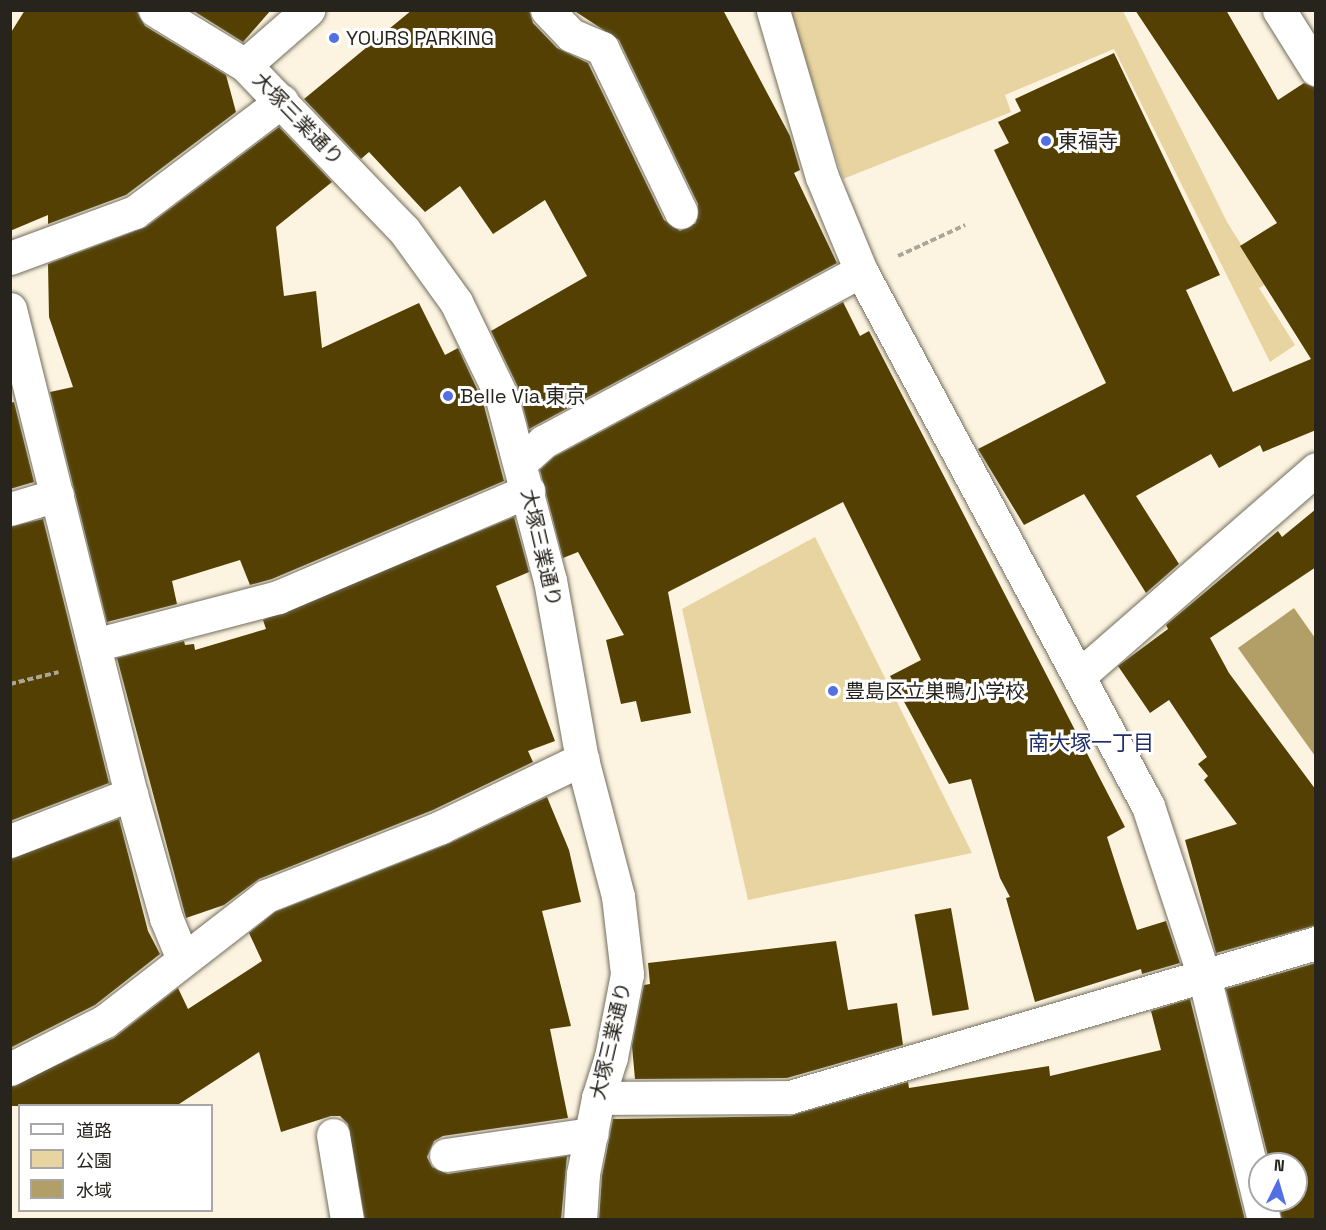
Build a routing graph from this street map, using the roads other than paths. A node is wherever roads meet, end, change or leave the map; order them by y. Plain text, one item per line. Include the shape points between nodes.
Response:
1 (155, 10) edge
2 (308, 10) edge
3 (547, 10) edge
4 (773, 10) edge
5 (1279, 10) edge
6 (245, 64) junction
7 (1316, 69) edge
8 (282, 101) junction
9 (681, 212) dead end
10 (10, 258) edge
11 (861, 271) junction
12 (10, 309) edge
13 (1316, 469) edge
14 (524, 476) junction
15 (57, 495) junction
16 (10, 509) edge
17 (96, 653) junction
18 (1080, 675) junction
19 (582, 759) junction
20 (131, 794) junction
21 (10, 841) edge
22 (1316, 943) edge
23 (183, 959) junction
24 (1204, 976) junction
25 (10, 1069) edge
26 (598, 1098) junction
27 (591, 1134) junction
28 (333, 1135) dead end
29 (446, 1155) dead end
30 (347, 1220) edge
31 (580, 1220) edge
32 (1264, 1220) edge

1 - 6 street, 大塚三業通り
2 - 6 street
3 - 9 street via 571,35 602,48
4 - 11 street via 822,177
5 - 7 street
6 - 8 street, 大塚三業通り
8 - 10 street via 135,212
8 - 14 street, 大塚三業通り via 404,230 456,302 501,394
11 - 14 street via 543,442
11 - 18 street
12 - 15 street
13 - 18 street
14 - 17 street via 278,597
14 - 19 street, 大塚三業通り via 550,580
15 - 16 street
15 - 17 street
17 - 20 street
18 - 24 street via 1148,806
19 - 23 street via 441,827 266,896
19 - 26 street, 大塚三業通り via 618,896 627,974 611,1057
20 - 21 street
20 - 23 street via 166,918
22 - 24 street
23 - 25 street via 105,1021
24 - 26 street via 790,1097
24 - 32 street
26 - 27 street, 大塚三業通り
27 - 29 street
27 - 31 street, 大塚三業通り
28 - 30 street

